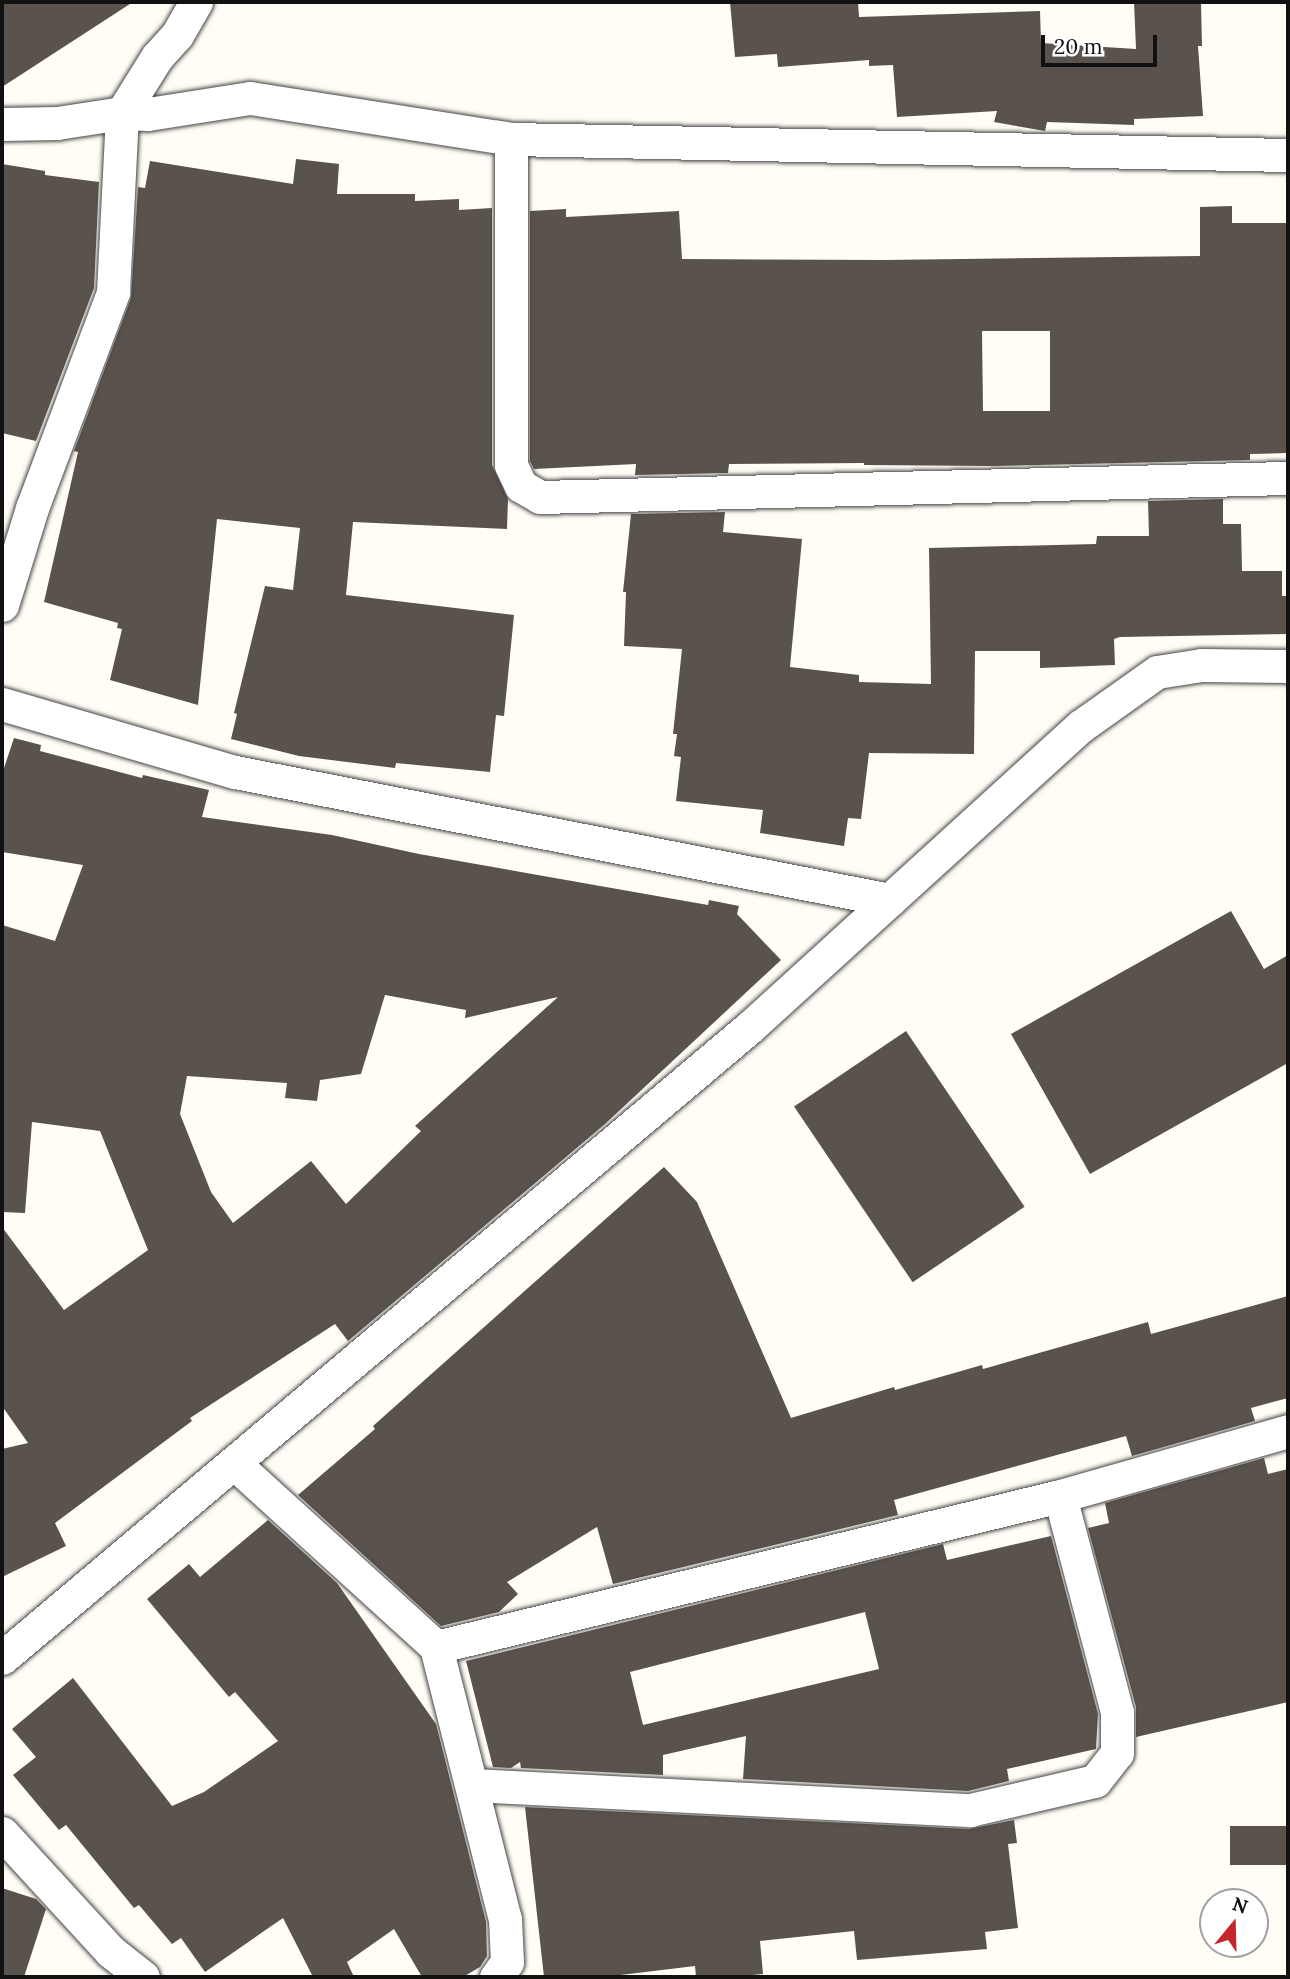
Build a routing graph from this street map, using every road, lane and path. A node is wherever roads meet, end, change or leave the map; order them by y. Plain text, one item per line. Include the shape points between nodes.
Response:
1 (196, 2) edge
2 (122, 113) junction
3 (2, 124) edge
4 (511, 139) junction
5 (1288, 155) edge
6 (1288, 478) edge
7 (2, 605) edge
8 (1288, 666) edge
9 (2, 704) edge
10 (890, 900) junction
11 (1288, 1431) edge
12 (234, 1463) junction
13 (1060, 1496) junction
14 (436, 1647) junction
15 (2, 1658) edge
16 (472, 1785) junction
17 (2, 1833) edge
18 (143, 1977) edge
19 (496, 1977) edge

1 - 2 street
2 - 3 street via 57,123
2 - 4 street via 148,114 250,98
2 - 7 street via 113,292 32,508
4 - 5 street
4 - 6 street via 511,465 521,486 540,497
8 - 10 street via 1201,666 1157,672 1081,726
9 - 10 street via 235,772
10 - 12 street via 750,1027
11 - 13 street
12 - 14 street
12 - 15 street
13 - 14 street
13 - 16 street via 1117,1712 1117,1753 1095,1782 971,1810
14 - 16 street
16 - 19 street via 505,1919 507,1962
17 - 18 street via 110,1951

